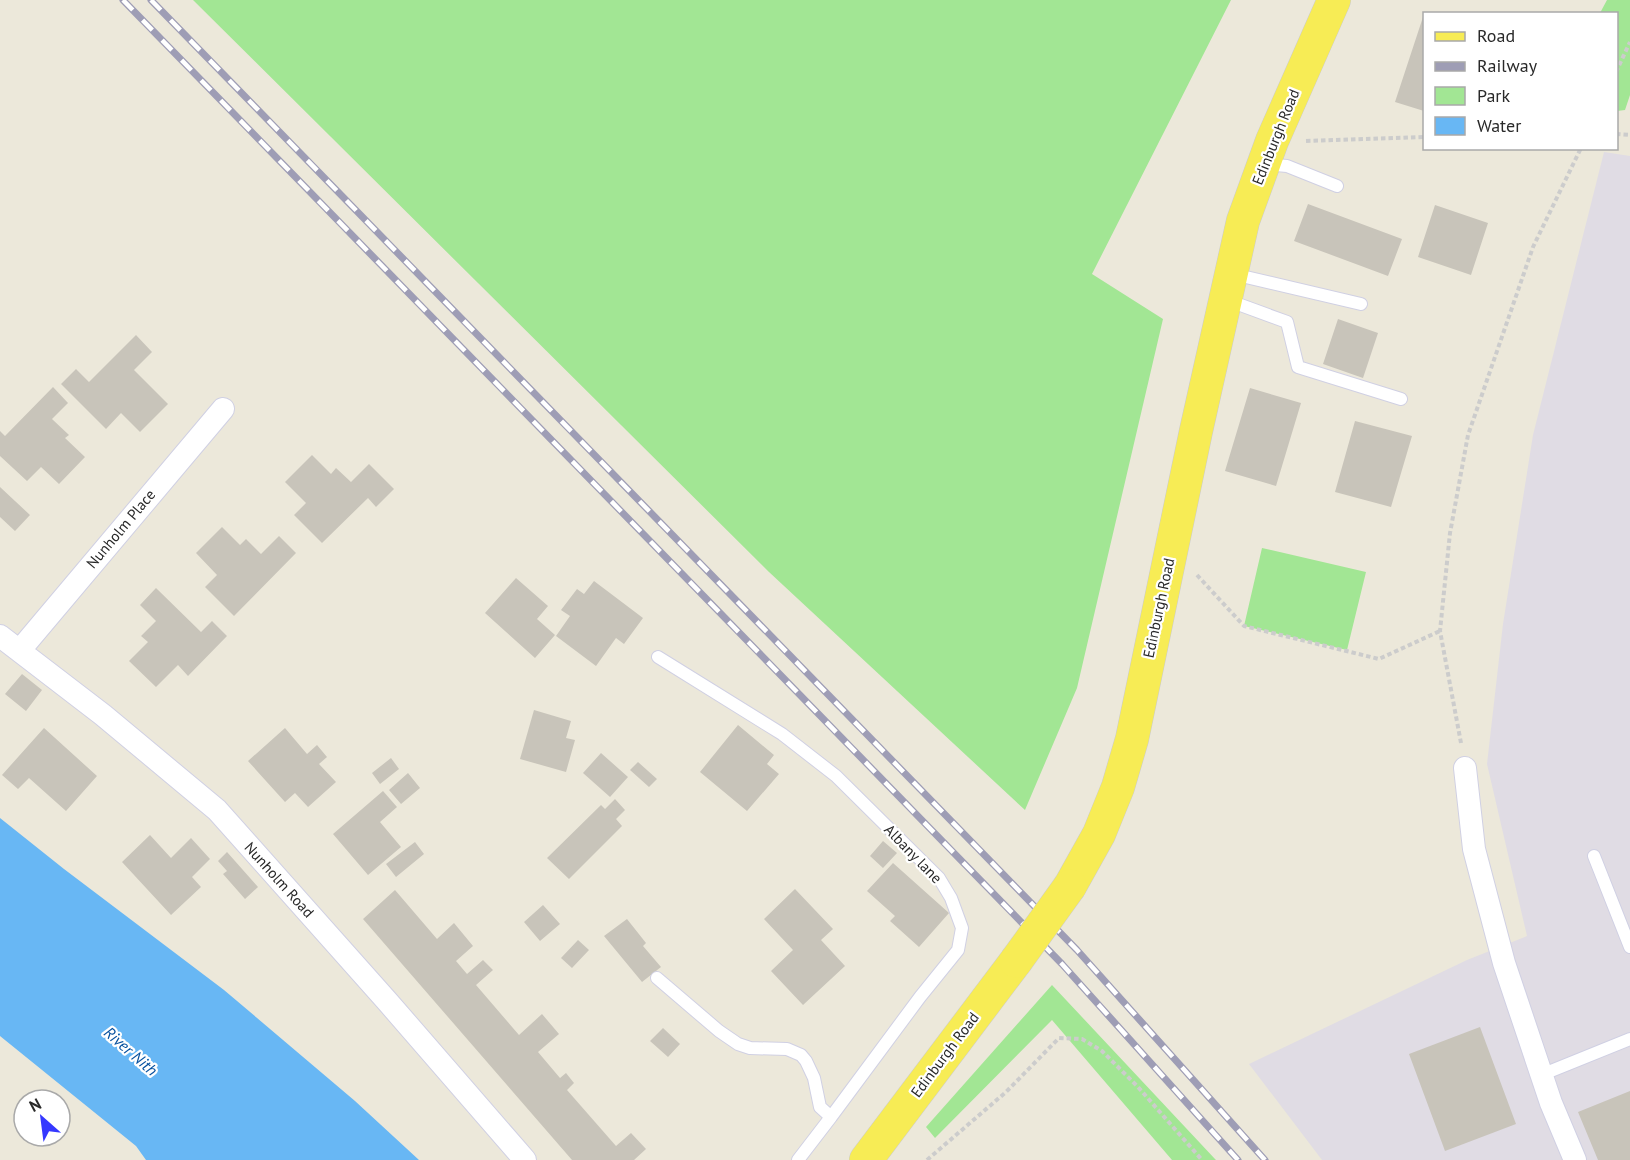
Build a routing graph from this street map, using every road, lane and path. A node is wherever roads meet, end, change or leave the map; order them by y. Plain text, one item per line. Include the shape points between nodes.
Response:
1 (1334, 0) edge
2 (1630, 42) edge
3 (1618, 70) edge
4 (1423, 137) edge
5 (1295, 142) dead end
6 (1580, 150) edge
7 (1264, 164) junction
8 (1337, 186) dead end
9 (1229, 286) junction
10 (1361, 304) dead end
11 (1401, 399) dead end
12 (223, 409) dead end
13 (1197, 574) dead end
14 (1440, 631) junction
15 (0, 636) edge
16 (20, 650) junction
17 (658, 657) dead end
18 (1465, 768) joint
19 (1593, 856) dead end
20 (1630, 947) edge
21 (657, 978) dead end
22 (1630, 1039) edge
23 (1541, 1075) junction
24 (831, 1117) junction
25 (525, 1160) edge
26 (798, 1160) edge
27 (866, 1160) edge
28 (927, 1160) edge
29 (1202, 1160) edge
30 (1575, 1160) edge

1 - 7 main road, Edinburgh Road
2 - 3 path
4 - 5 path
6 - 14 path via 1533,247 1468,435 1450,532
7 - 8 lane via 1287,166
7 - 9 main road, Edinburgh Road via 1243,221
9 - 10 lane
9 - 11 lane via 1287,322 1298,368
9 - 27 main road, Edinburgh Road, bridge via 1132,739 1100,834 1070,886
12 - 16 street, Nunholm Place
13 - 14 path via 1244,626 1379,659
14 - 18 path
15 - 16 street, Nunholm Road
16 - 25 street, Nunholm Road via 217,810
17 - 24 lane, Albany lane via 782,734 836,776 939,878 951,898 962,928 958,950
18 - 23 street via 1474,849 1504,963
19 - 20 lane
21 - 24 lane via 738,1044 787,1049 801,1055 814,1078 820,1107
22 - 23 lane
23 - 30 street
24 - 26 lane, Albany lane
28 - 29 path via 1006,1092 1059,1038 1082,1039 1102,1051

